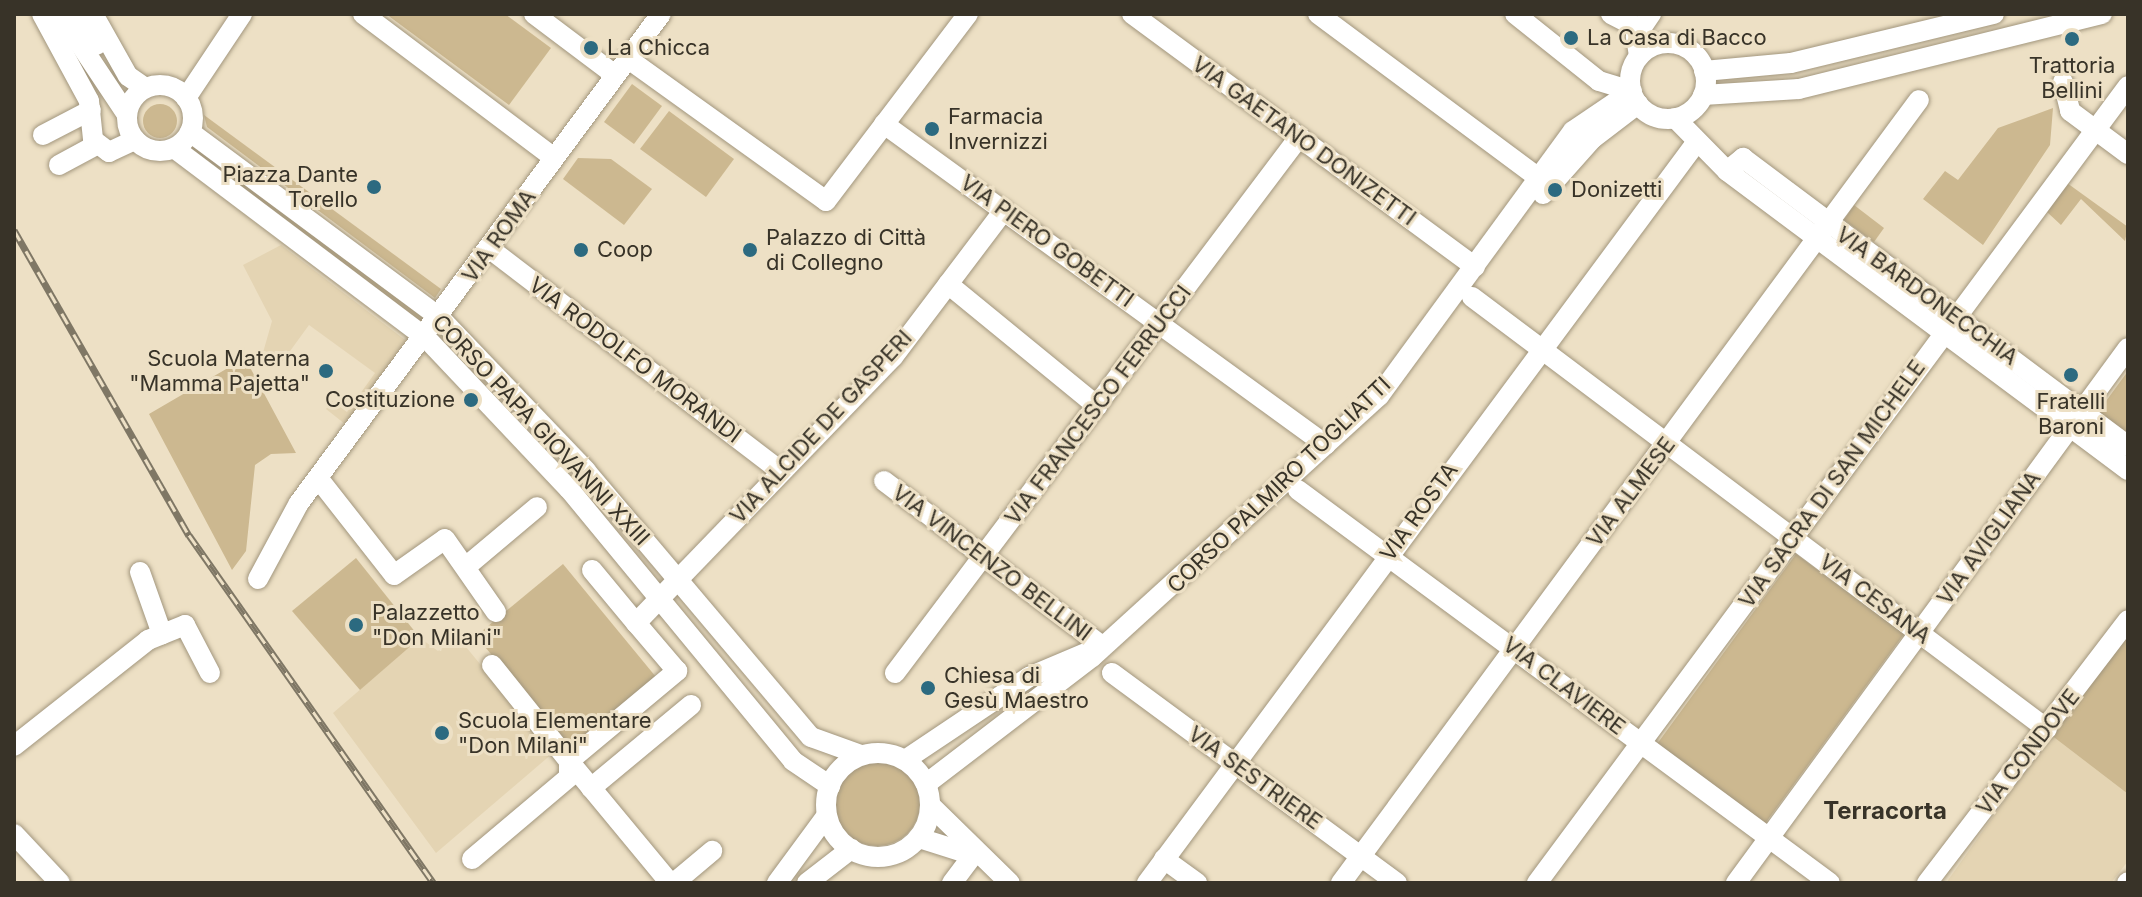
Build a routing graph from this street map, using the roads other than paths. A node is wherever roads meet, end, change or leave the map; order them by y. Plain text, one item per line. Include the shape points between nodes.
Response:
1 (42, 14) edge
2 (60, 14) edge
3 (75, 14) edge
4 (93, 14) edge
5 (242, 14) edge
6 (363, 14) edge
7 (534, 14) edge
8 (661, 14) edge
9 (968, 14) edge
10 (1132, 14) edge
11 (1318, 14) edge
12 (1515, 14) edge
13 (1611, 14) edge
14 (1662, 14) edge
15 (1994, 14) edge
16 (2102, 14) edge
17 (1645, 21) edge
18 (1658, 44) junction
19 (1636, 61) junction
20 (621, 67) junction
21 (1704, 71) junction
22 (1592, 74) junction
23 (137, 82) junction
24 (2063, 82) dead end
25 (2128, 86) edge
26 (111, 92) junction
27 (1635, 97) junction
28 (186, 98) junction
29 (1919, 100) dead end
30 (1691, 107) junction
31 (91, 110) junction
32 (127, 115) junction
33 (884, 124) junction
34 (2095, 129) junction
35 (1574, 131) junction
36 (190, 132) junction
37 (43, 135) dead end
38 (1299, 137) junction
39 (135, 140) junction
40 (1696, 143) junction
41 (98, 144) junction
42 (174, 148) junction
43 (2128, 154) edge
44 (554, 158) junction
45 (59, 165) dead end
46 (1727, 171) junction
47 (1544, 182) junction
48 (1004, 210) junction
49 (1824, 233) junction
50 (490, 249) junction
51 (1475, 267) junction
52 (948, 284) junction
53 (1472, 297) dead end
54 (440, 318) junction
55 (1160, 323) junction
56 (1950, 324) junction
57 (426, 338) junction
58 (1540, 346) junction
59 (2128, 348) edge
60 (1097, 406) junction
61 (2075, 419) junction
62 (1668, 442) junction
63 (1326, 445) junction
64 (2128, 446) edge
65 (2128, 470) edge
66 (780, 471) junction
67 (318, 478) junction
68 (884, 481) dead end
69 (1298, 490) dead end
70 (537, 507) dead end
71 (1794, 537) junction
72 (1388, 554) junction
73 (985, 556) junction
74 (468, 565) junction
75 (592, 570) dead end
76 (140, 572) dead end
77 (677, 578) junction
78 (258, 579) dead end
79 (663, 601) junction
80 (496, 612) dead end
81 (2128, 620) edge
82 (636, 623) junction
83 (1919, 633) junction
84 (162, 634) junction
85 (1098, 647) junction
86 (1515, 649) junction
87 (492, 665) dead end
88 (210, 673) dead end
89 (895, 673) dead end
90 (1112, 673) dead end
91 (691, 705) dead end
92 (2047, 729) junction
93 (1641, 743) junction
94 (14, 746) edge
95 (861, 755) junction
96 (905, 760) junction
97 (569, 761) junction
98 (1234, 763) junction
99 (926, 784) junction
100 (830, 786) junction
101 (591, 788) junction
102 (931, 806) junction
103 (827, 815) junction
104 (14, 834) edge
105 (919, 838) junction
106 (1769, 838) junction
107 (851, 849) junction
108 (712, 851) dead end
109 (973, 855) junction
110 (1361, 856) junction
111 (472, 859) dead end
112 (1164, 859) junction
113 (60, 883) edge
114 (672, 883) edge
115 (777, 883) edge
116 (807, 883) edge
117 (952, 883) edge
118 (1010, 883) edge
119 (1147, 883) edge
120 (1197, 883) edge
121 (1341, 883) edge
122 (1397, 883) edge
123 (1537, 883) edge
124 (1736, 883) edge
125 (1830, 883) edge
126 (1927, 883) edge

1 - 31 street
2 - 26 street
3 - 23 street
3 - 26 street
4 - 23 street
5 - 28 street
6 - 44 street
7 - 20 street
8 - 20 street, VIA ROMA
9 - 33 street
10 - 38 street, VIA GAETANO DONIZETTI
11 - 47 street
12 - 22 street
13 - 17 street
14 - 18 street
15 - 21 street via 1791,63
16 - 30 street via 1799,89
17 - 19 street
18 - 19 street
18 - 21 street via 1685,47
19 - 22 street via 1618,74
19 - 27 street
20 - 33 street via 826,201
20 - 44 street, VIA ROMA
21 - 30 street
22 - 27 street
22 - 35 street, CORSO PALMIRO TOGLIATTI
23 - 28 street via 163,85
23 - 32 street
24 - 34 street via 2070,111
25 - 34 street, VIA SACRA DI SAN MICHELE
26 - 32 street
27 - 30 street via 1653,116
27 - 35 street, CORSO PALMIRO TOGLIATTI
27 - 47 street, CORSO PALMIRO TOGLIATTI
28 - 36 street
29 - 49 street, VIA ALMESE
30 - 40 street, VIA BARDONECCHIA
30 - 46 street, VIA BARDONECCHIA
31 - 37 street
31 - 41 street via 89,133
32 - 39 street
33 - 48 street, VIA PIERO GOBETTI
34 - 43 street
34 - 56 street, VIA SACRA DI SAN MICHELE
35 - 47 street, CORSO PALMIRO TOGLIATTI
36 - 42 street
36 - 54 street, CORSO PAPA GIOVANNI XXIII
38 - 51 street, VIA GAETANO DONIZETTI
38 - 55 street, VIA FRANCESCO FERRUCCI
39 - 41 street via 109,152
39 - 42 street via 151,150
40 - 46 street, VIA BARDONECCHIA
40 - 58 street, VIA ROSTA
41 - 45 street
42 - 57 street, CORSO PAPA GIOVANNI XXIII
44 - 50 street, VIA ROMA
46 - 49 street, VIA BARDONECCHIA
47 - 51 street, CORSO PALMIRO TOGLIATTI
48 - 52 street, VIA ALCIDE DE GASPERI
48 - 55 street, VIA PIERO GOBETTI
49 - 56 street, VIA BARDONECCHIA
49 - 62 street, VIA ALMESE
50 - 54 street, VIA ROMA
50 - 66 street, VIA RODOLFO MORANDI
51 - 63 street, CORSO PALMIRO TOGLIATTI via 1379,396
52 - 60 street
52 - 66 street, VIA ALCIDE DE GASPERI via 893,357
53 - 58 street, VIA CESANA
54 - 57 street, VIA ROMA
54 - 77 street, CORSO PAPA GIOVANNI XXIII
55 - 60 street, VIA FRANCESCO FERRUCCI
55 - 63 street, VIA PIERO GOBETTI
56 - 61 street, VIA BARDONECCHIA
56 - 71 street, VIA SACRA DI SAN MICHELE
57 - 67 street, VIA ROMA
57 - 79 street, CORSO PAPA GIOVANNI XXIII
58 - 62 street, VIA CESANA
58 - 72 street, VIA ROSTA
59 - 61 street, VIA AVIGLIANA
60 - 73 street, VIA FRANCESCO FERRUCCI
61 - 64 street, VIA BARDONECCHIA
61 - 65 street, VIA BARDONECCHIA
61 - 83 street, VIA AVIGLIANA
62 - 71 street, VIA CESANA
62 - 86 street, VIA ALMESE
63 - 85 street, CORSO PALMIRO TOGLIATTI
66 - 77 street, VIA ALCIDE DE GASPERI
67 - 74 street via 394,575 445,539
67 - 78 street, VIA ROMA
68 - 73 street, VIA VINCENZO BELLINI
69 - 72 street, VIA CLAVIERE
70 - 74 street
71 - 83 street, VIA CESANA
71 - 93 street, VIA SACRA DI SAN MICHELE
72 - 86 street, VIA CLAVIERE
72 - 98 street, VIA ROSTA
73 - 85 street, VIA VINCENZO BELLINI
73 - 89 street, VIA FRANCESCO FERRUCCI
74 - 80 street
75 - 82 street
76 - 84 street
77 - 79 street, VIA ALCIDE DE GASPERI
77 - 95 street, CORSO PAPA GIOVANNI XXIII via 811,737
79 - 82 street, VIA ALCIDE DE GASPERI
79 - 100 street, CORSO PAPA GIOVANNI XXIII via 793,761
81 - 92 street, VIA CONDOVE
82 - 97 street via 677,671
83 - 92 street, VIA CESANA
83 - 106 street, VIA AVIGLIANA
84 - 88 street via 185,625
84 - 94 street
85 - 96 street, CORSO PALMIRO TOGLIATTI via 1029,677
85 - 99 street, CORSO PALMIRO TOGLIATTI
86 - 93 street, VIA CLAVIERE
86 - 110 street, VIA ALMESE
87 - 97 street
90 - 98 street, VIA SESTRIERE
91 - 101 street
92 - 126 street, VIA CONDOVE
93 - 106 street, VIA CLAVIERE
93 - 123 street, VIA SACRA DI SAN MICHELE
95 - 96 street
95 - 100 street
96 - 99 street
97 - 101 street
97 - 111 street via 569,777
98 - 110 street, VIA SESTRIERE
98 - 112 street, VIA ROSTA
99 - 102 street
100 - 103 street
101 - 114 street
102 - 105 street
102 - 109 street
103 - 107 street
103 - 115 street
104 - 113 street
105 - 107 street via 885,856
105 - 109 street
106 - 124 street, VIA AVIGLIANA
106 - 125 street, VIA CLAVIERE
107 - 116 street
108 - 114 street
109 - 117 street
109 - 118 street
110 - 121 street, VIA ALMESE
110 - 122 street, VIA SESTRIERE
112 - 119 street, VIA ROSTA
112 - 120 street

